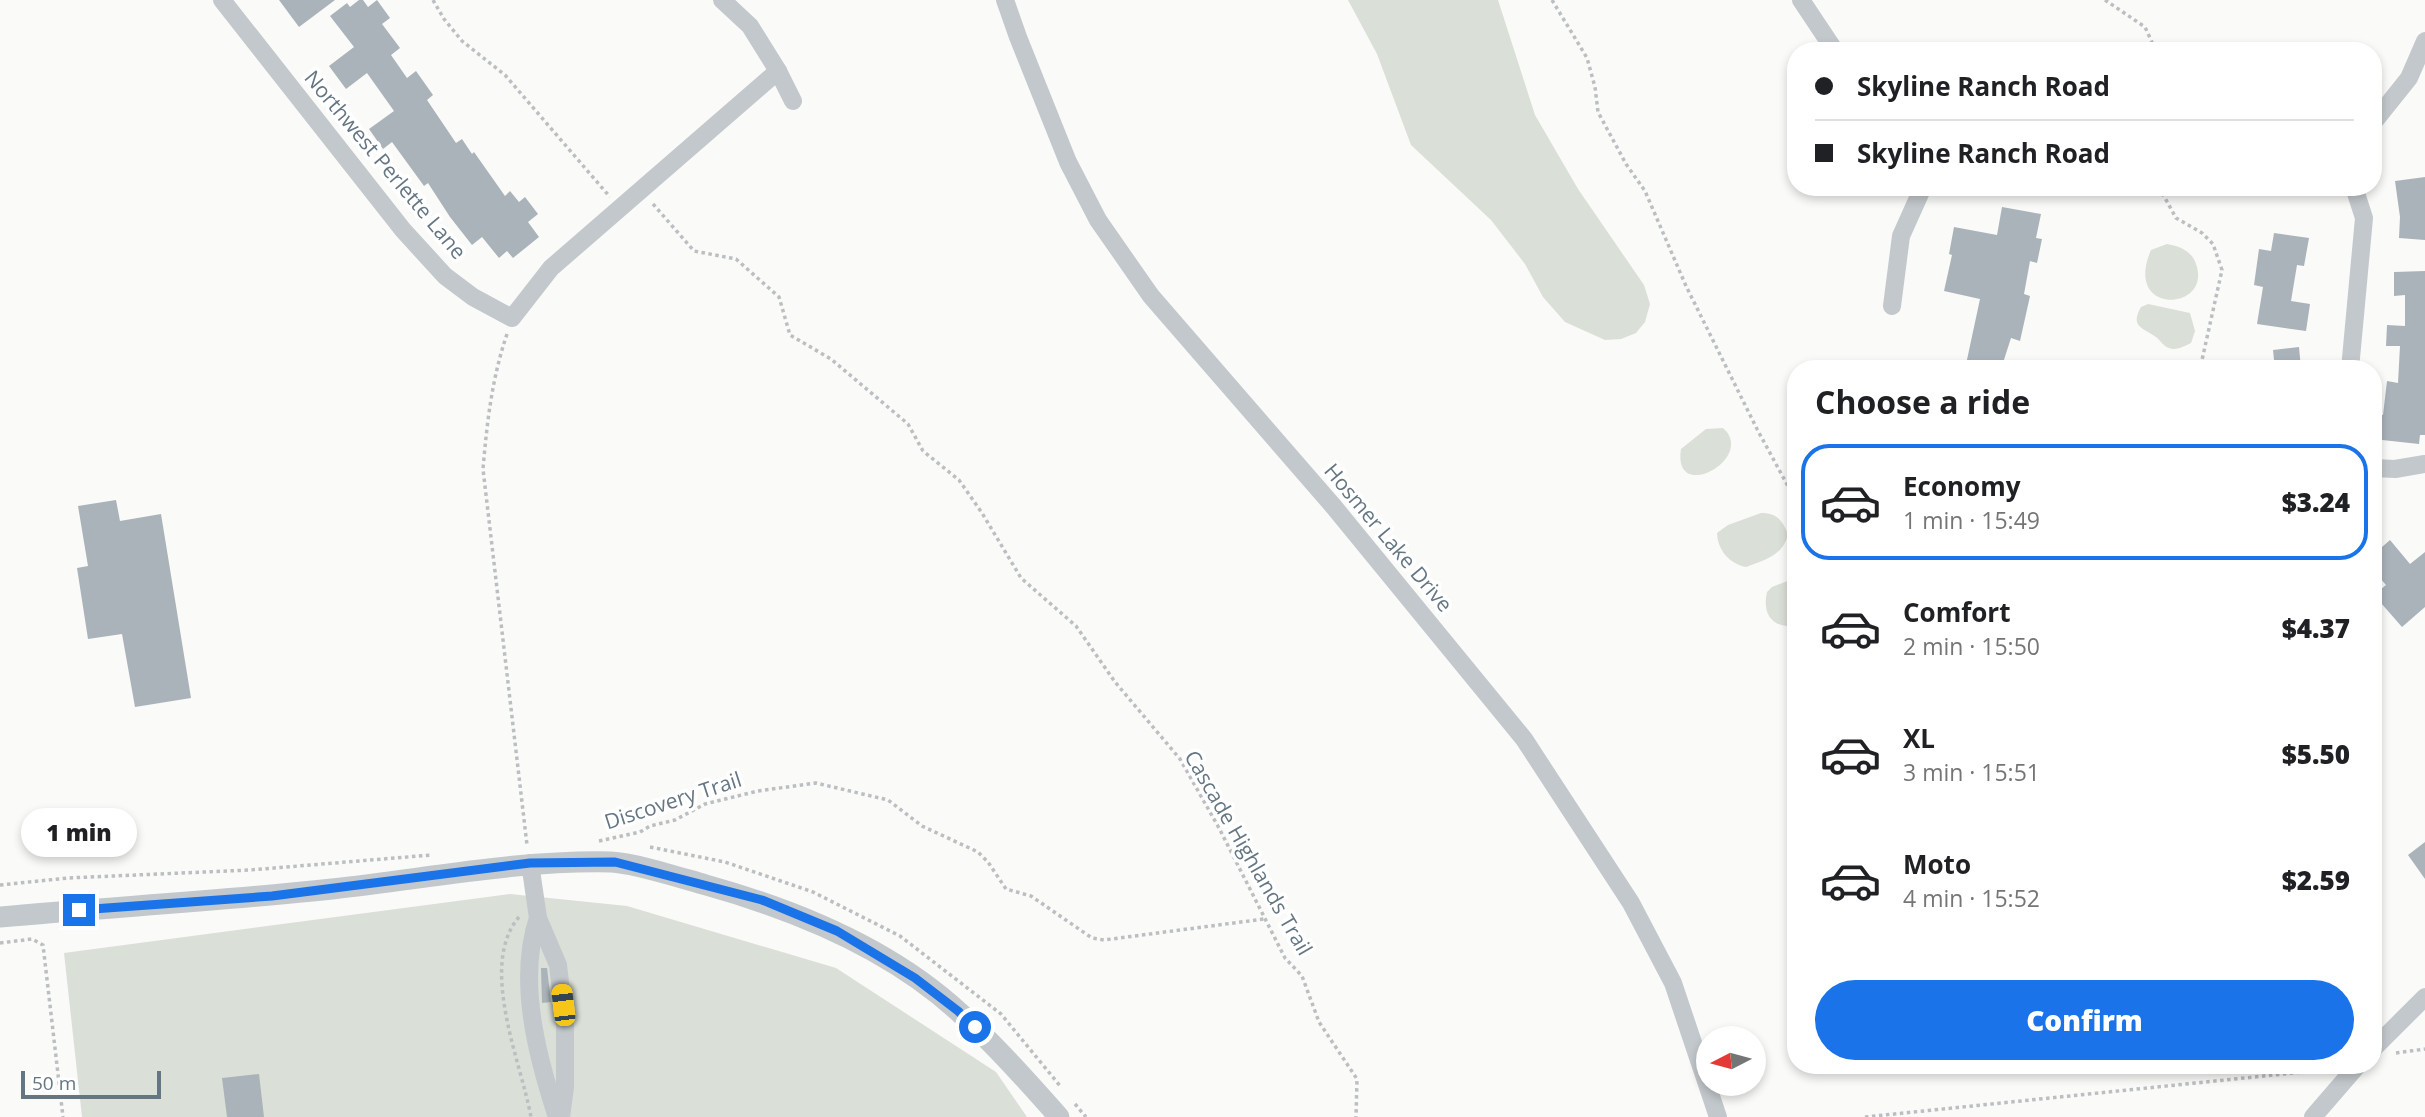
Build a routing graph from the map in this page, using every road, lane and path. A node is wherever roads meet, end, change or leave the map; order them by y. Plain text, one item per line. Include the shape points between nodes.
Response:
1 (222, 0) edge
2 (433, 0) edge
3 (722, 0) edge
4 (1005, 0) edge
5 (1552, 0) edge
6 (1801, 0) edge
7 (2105, 0) edge
8 (2425, 41) edge
9 (1829, 42) edge
10 (2152, 42) edge
11 (778, 71) junction
12 (793, 101) dead end
13 (2382, 112) edge
14 (640, 190) junction
15 (1919, 196) edge
16 (2164, 196) edge
17 (2357, 196) edge
18 (620, 209) junction
19 (1892, 306) dead end
20 (512, 318) junction
21 (2202, 360) edge
22 (2351, 360) edge
23 (2425, 464) edge
24 (2382, 468) edge
25 (1787, 484) edge
26 (596, 841) dead end
27 (432, 855) dead end
28 (530, 863) junction
29 (0, 886) edge
30 (0, 917) edge
31 (538, 918) junction
32 (1264, 919) junction
33 (0, 943) edge
34 (2425, 997) edge
35 (2425, 1049) edge
36 (2382, 1052) edge
37 (2382, 1053) edge
38 (2279, 1074) edge
39 (2349, 1074) edge
40 (63, 1117) edge
41 (559, 1117) edge
42 (1059, 1117) edge
43 (1356, 1117) edge
44 (1718, 1117) edge
45 (1865, 1117) edge
46 (2313, 1117) edge

1 - 20 street, Northwest Perlette Lane via 420,248 454,283
2 - 18 path via 462,41 505,75
3 - 11 street via 750,26
4 - 44 street, Hosmer Lake Drive via 1068,162 1098,220 1151,296 1334,507 1524,739 1631,903 1673,983
5 - 25 path via 1587,58 1598,112 1645,191 1686,286
6 - 9 street
7 - 10 path via 2145,27
8 - 13 street via 2409,78
11 - 12 street
11 - 14 street
14 - 18 street
14 - 32 path, Cascade Highlands Trail via 694,251 736,259 779,297 790,335 831,359 908,424 923,451 959,480 1021,578 1076,626 1115,682 1180,759
15 - 19 street via 1901,236
16 - 21 path via 2176,218 2213,244 2222,270
17 - 22 street via 2364,218
18 - 20 street via 551,268
20 - 28 path via 495,368 483,468
23 - 24 street
26 - 32 path, Discovery Trail via 640,832 705,804 816,783 888,800 922,826 978,852 1006,888 1031,896 1092,938
27 - 29 path
28 - 30 street via 272,896
28 - 31 street
28 - 42 street via 615,862 762,900 837,931 915,978 958,1011
31 - 41 street via 558,965 565,1025 565,1087
31 - 41 street via 528,965 532,1018
32 - 43 path, Cascade Highlands Trail via 1284,958 1302,976 1319,1022 1357,1079
33 - 40 path via 32,939 43,945
34 - 36 street
35 - 37 path
38 - 45 path
39 - 46 street

